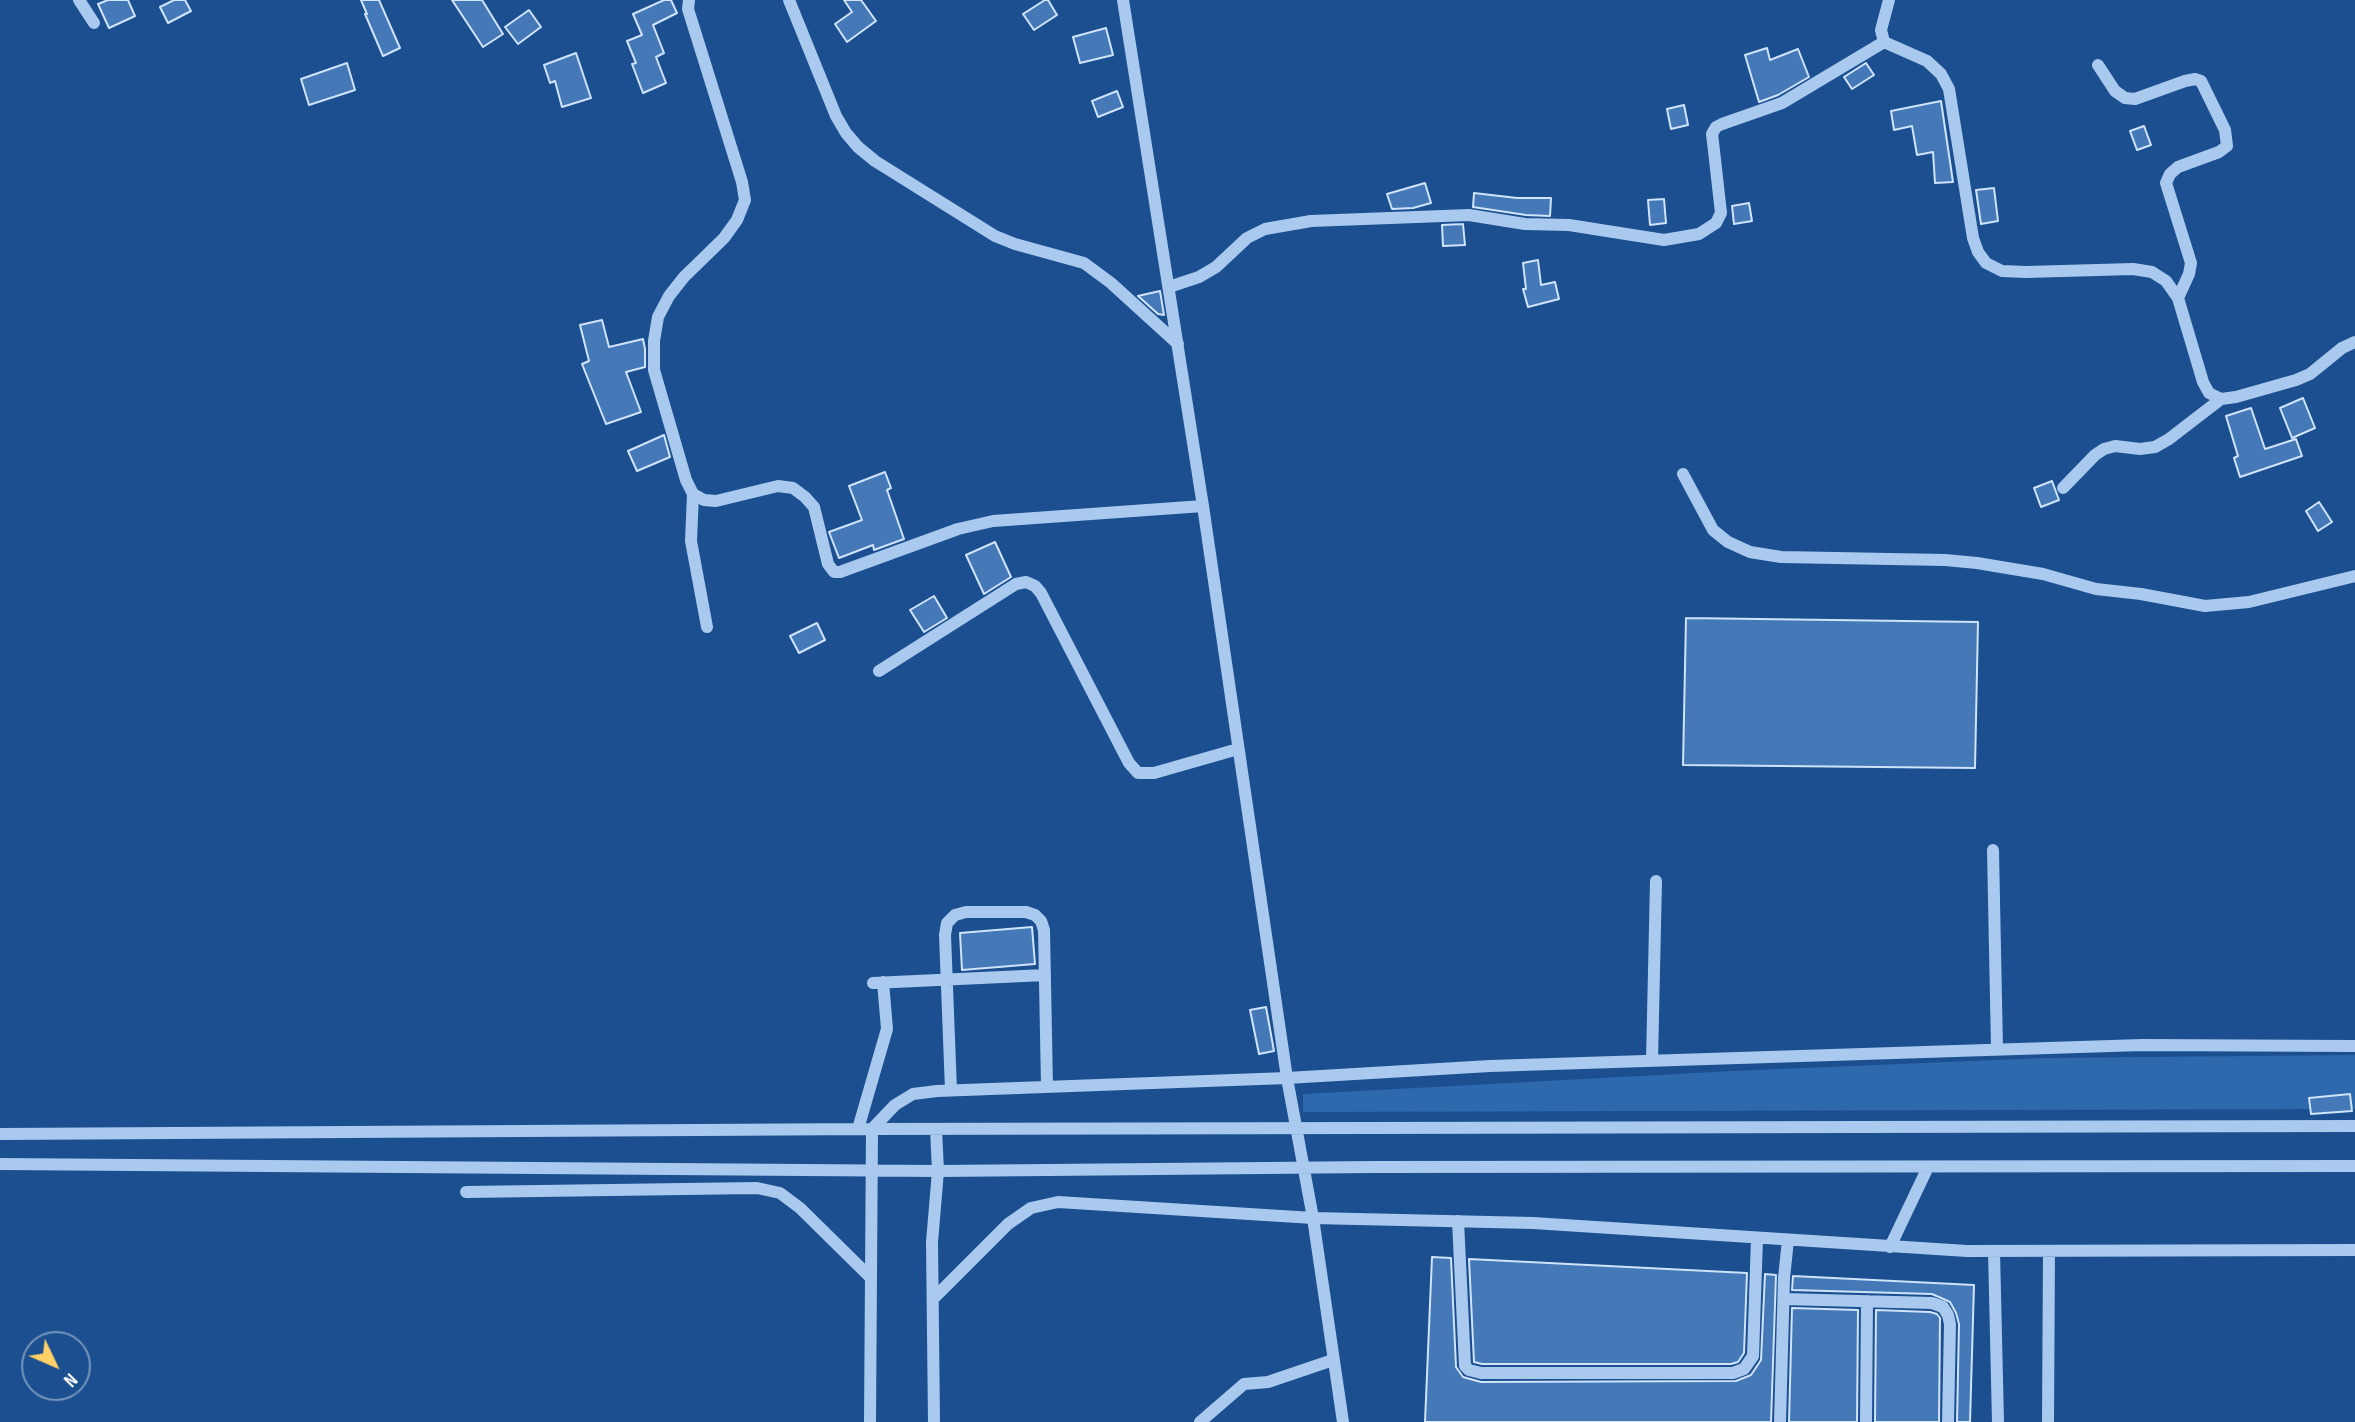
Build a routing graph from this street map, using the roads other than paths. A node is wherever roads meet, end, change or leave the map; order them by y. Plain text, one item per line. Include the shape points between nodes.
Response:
1 (79, 0) edge
2 (689, 0) edge
3 (789, 0) edge
4 (1123, 0) edge
5 (1889, 0) edge
6 (94, 23) dead end
7 (1884, 42) junction
8 (2098, 65) dead end
9 (1169, 287) junction
10 (2178, 298) junction
11 (2355, 342) edge
12 (1178, 344) junction
13 (2221, 399) junction
14 (1683, 474) dead end
15 (2063, 488) dead end
16 (694, 494) junction
17 (1203, 506) junction
18 (2355, 576) edge
19 (707, 627) dead end
20 (879, 671) dead end
21 (1238, 749) junction
22 (1993, 850) dead end
23 (1656, 881) dead end
24 (1045, 975) junction
25 (945, 978) junction
26 (2355, 1046) edge
27 (1997, 1049) junction
28 (1653, 1061) junction
29 (1287, 1078) junction
30 (1047, 1087) junction
31 (951, 1090) junction
32 (2355, 1126) edge
33 (1295, 1127) junction
34 (858, 1129) junction
35 (872, 1129) junction
36 (936, 1129) junction
37 (0, 1134) edge
38 (0, 1164) edge
39 (2355, 1166) edge
40 (1928, 1167) junction
41 (1304, 1169) junction
42 (872, 1171) junction
43 (938, 1171) junction
44 (466, 1192) dead end
45 (1313, 1218) junction
46 (1458, 1221) junction
47 (1757, 1238) junction
48 (1788, 1240) junction
49 (1890, 1247) junction
50 (2355, 1250) edge
51 (1994, 1251) junction
52 (2049, 1251) junction
53 (870, 1277) junction
54 (934, 1298) junction
55 (1784, 1299) junction
56 (1867, 1301) junction
57 (1334, 1360) junction
58 (870, 1422) edge
59 (934, 1422) edge
60 (1200, 1422) edge
61 (1343, 1422) edge
62 (1780, 1422) edge
63 (1866, 1422) edge
64 (1948, 1422) edge
65 (1998, 1422) edge
66 (2048, 1422) edge

1 - 6 street
2 - 16 street via 745,200 724,238 684,277 658,317 654,370 685,480
3 - 12 street via 836,116 858,147 995,236 1084,263
4 - 9 street
5 - 7 street via 1881,30
7 - 9 street via 1783,103 1716,127 1712,134 1721,213 1716,223 1699,234 1664,240 1469,215 1311,221 1265,229 1247,238 1216,267
7 - 10 street via 1927,61 1949,89 1973,238 1986,263 2002,271 2152,272 2166,281
8 - 10 street via 2125,98 2135,99 2185,80 2201,82 2225,130 2227,146 2178,167 2166,183 2191,263
9 - 12 street
10 - 13 street via 2203,382 2209,393
11 - 13 street via 2310,374
12 - 17 street
13 - 15 street via 2155,447 2105,449
14 - 18 street via 1713,530 1750,552 1781,557 1977,563 2205,607 2249,602
16 - 17 street via 716,501 778,485 793,488 814,507 834,572 958,529 993,522
16 - 19 street via 691,541
17 - 21 street
20 - 21 street via 1026,582 1041,593 1138,773 1154,773
21 - 29 street
22 - 27 street
23 - 28 street
24 - 25 street
24 - 25 street via 1044,930 1035,915 966,912 947,923
24 - 30 street
25 - 31 street
25 - 34 street via 878,982 887,1029
26 - 27 street
27 - 28 street
28 - 29 street
29 - 30 street
29 - 33 street
30 - 31 street
31 - 35 street via 913,1094
32 - 33 street
33 - 36 street
33 - 41 street
34 - 35 street
34 - 37 street
35 - 36 street
35 - 42 street
36 - 43 street
38 - 42 street
39 - 40 street
40 - 41 street
40 - 49 street
41 - 43 street
41 - 45 street
42 - 43 street
42 - 53 street
43 - 54 street via 932,1242
44 - 53 street via 757,1188 780,1193 800,1208
45 - 46 street
45 - 54 street via 1058,1202 1031,1208 1008,1224
45 - 57 street
46 - 47 street
46 - 47 street via 1465,1366 1481,1373 1733,1373 1744,1369 1753,1356
47 - 48 street
48 - 49 street
48 - 55 street
49 - 51 street
50 - 52 street
51 - 52 street
51 - 65 street
52 - 66 street
53 - 58 street
54 - 59 street
55 - 56 street
55 - 62 street
56 - 63 street
56 - 64 street via 1932,1303 1948,1315
57 - 60 street via 1268,1382 1244,1384
57 - 61 street

